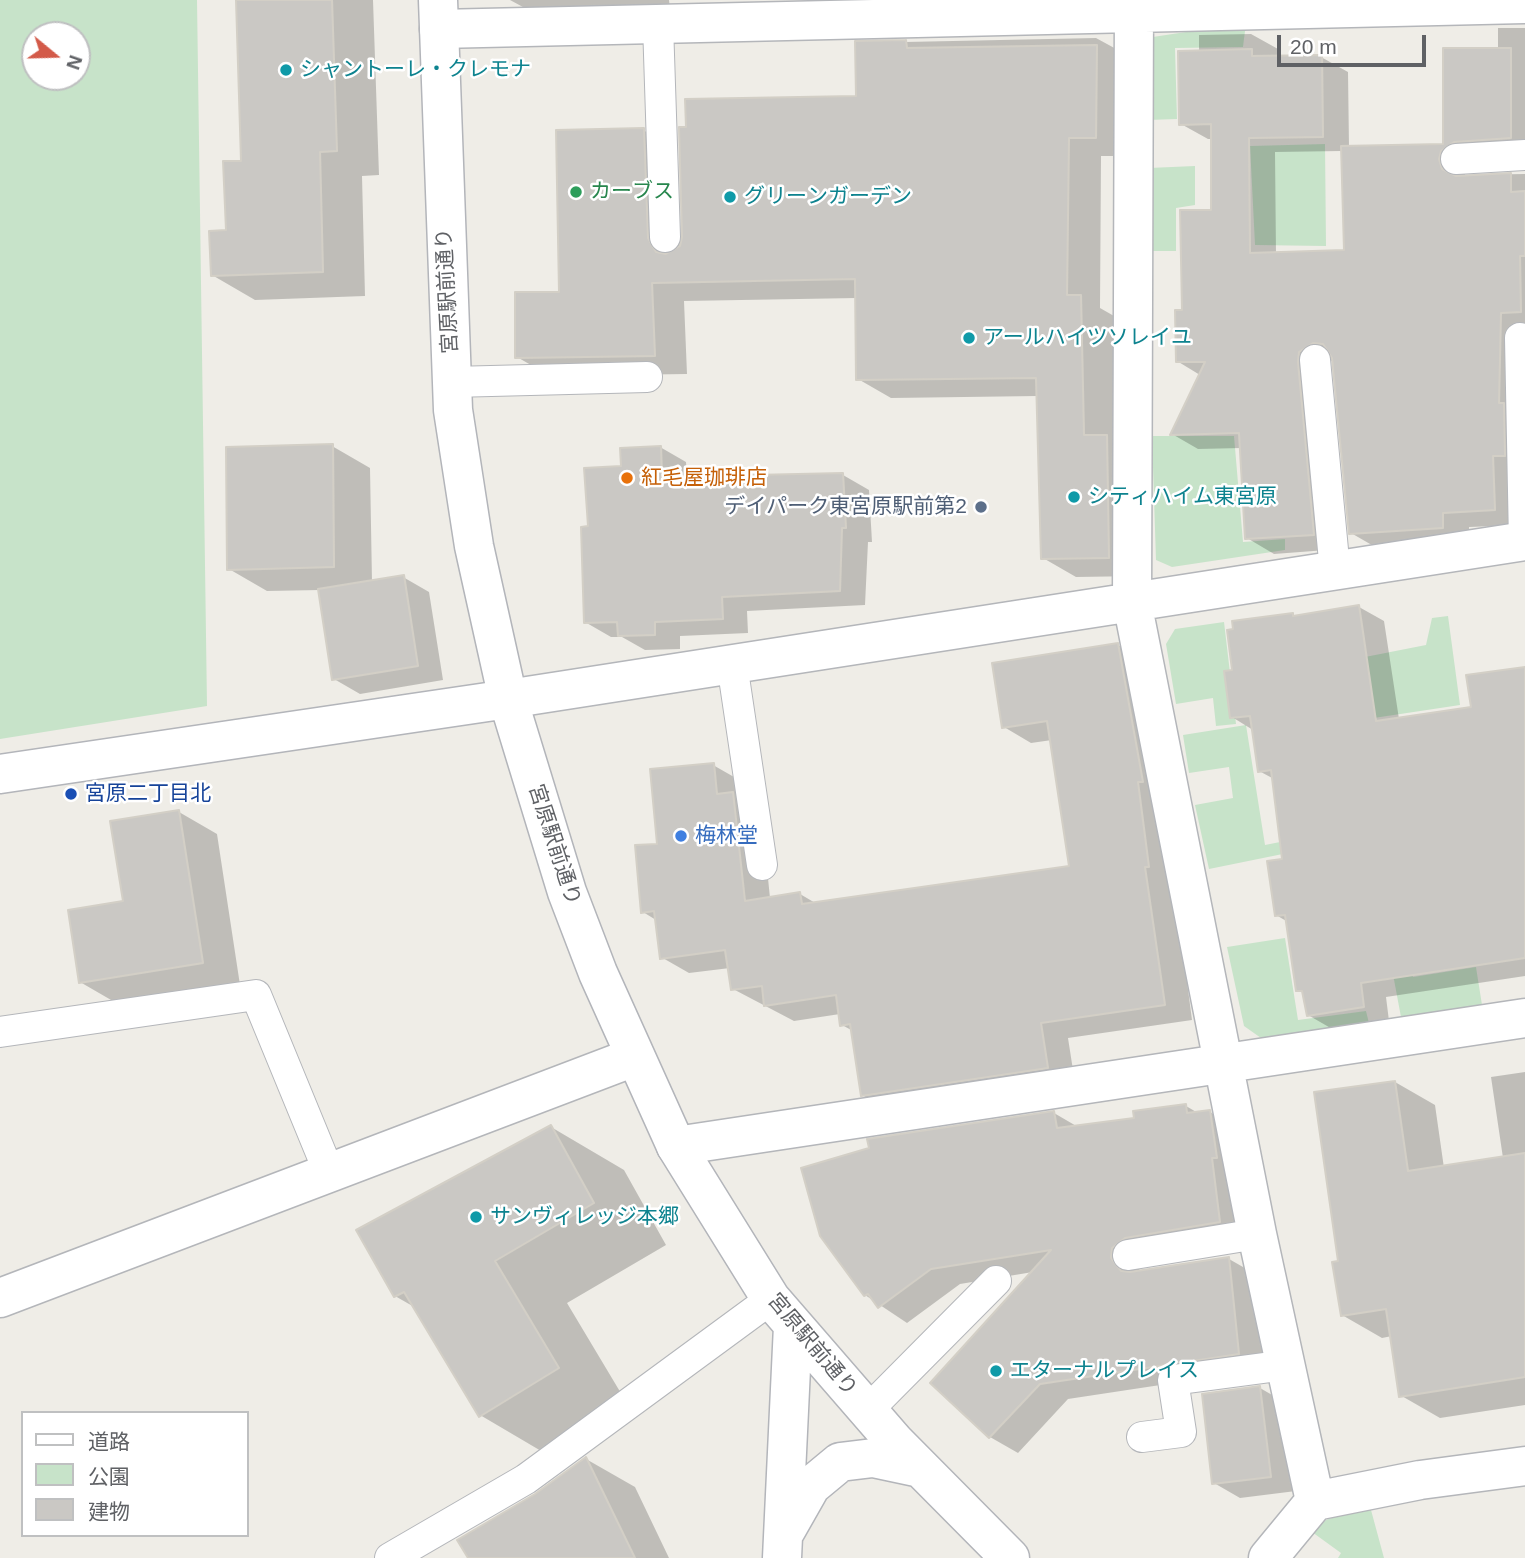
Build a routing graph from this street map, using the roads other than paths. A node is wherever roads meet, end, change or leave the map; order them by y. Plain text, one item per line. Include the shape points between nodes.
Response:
1 (1525, 4) edge
2 (1338, 5) edge
3 (1134, 7) edge
4 (439, 14) edge
5 (658, 24) junction
6 (1525, 155) edge
7 (1456, 159) dead end
8 (665, 237) dead end
9 (1520, 338) dead end
10 (1315, 360) dead end
11 (647, 377) dead end
12 (452, 383) junction
13 (1524, 542) edge
14 (1335, 571) junction
15 (1132, 602) junction
16 (732, 664) junction
17 (508, 699) junction
18 (0, 774) edge
19 (762, 865) dead end
20 (1525, 1018) edge
21 (0, 1032) edge
22 (634, 1057) junction
23 (1226, 1063) junction
24 (677, 1146) junction
25 (330, 1175) junction
26 (1257, 1234) junction
27 (1128, 1255) dead end
28 (996, 1281) dead end
29 (0, 1298) edge
30 (782, 1312) junction
31 (1286, 1365) junction
32 (867, 1410) junction
33 (1142, 1437) dead end
34 (1525, 1466) edge
35 (920, 1468) junction
36 (1315, 1501) junction
37 (782, 1547) edge
38 (390, 1558) edge
39 (1010, 1558) edge
40 (1268, 1558) edge

1 - 2 street
2 - 3 street
3 - 5 street
3 - 15 street
4 - 5 street
4 - 12 street, 宮原駅前通り
5 - 8 lane
6 - 7 lane
9 - 13 lane
10 - 14 lane
11 - 12 lane
12 - 17 street, 宮原駅前通り via 474,546
13 - 14 street
14 - 15 street
15 - 16 street
15 - 23 street
16 - 17 street
16 - 19 lane
17 - 18 street
17 - 22 street, 宮原駅前通り via 568,892
20 - 23 street
21 - 25 lane via 256,995
22 - 24 street, 宮原駅前通り
22 - 25 street
23 - 24 street
23 - 26 street
24 - 30 street, 宮原駅前通り
25 - 29 street
26 - 27 lane
26 - 31 street
28 - 32 lane
30 - 32 street, 宮原駅前通り
30 - 37 street
30 - 38 lane via 526,1479
31 - 33 lane via 1173,1380 1181,1432
31 - 36 street
32 - 35 street, 宮原駅前通り
34 - 36 street
35 - 37 street via 873,1458 840,1462 811,1486
35 - 39 street, 宮原駅前通り
36 - 40 street

